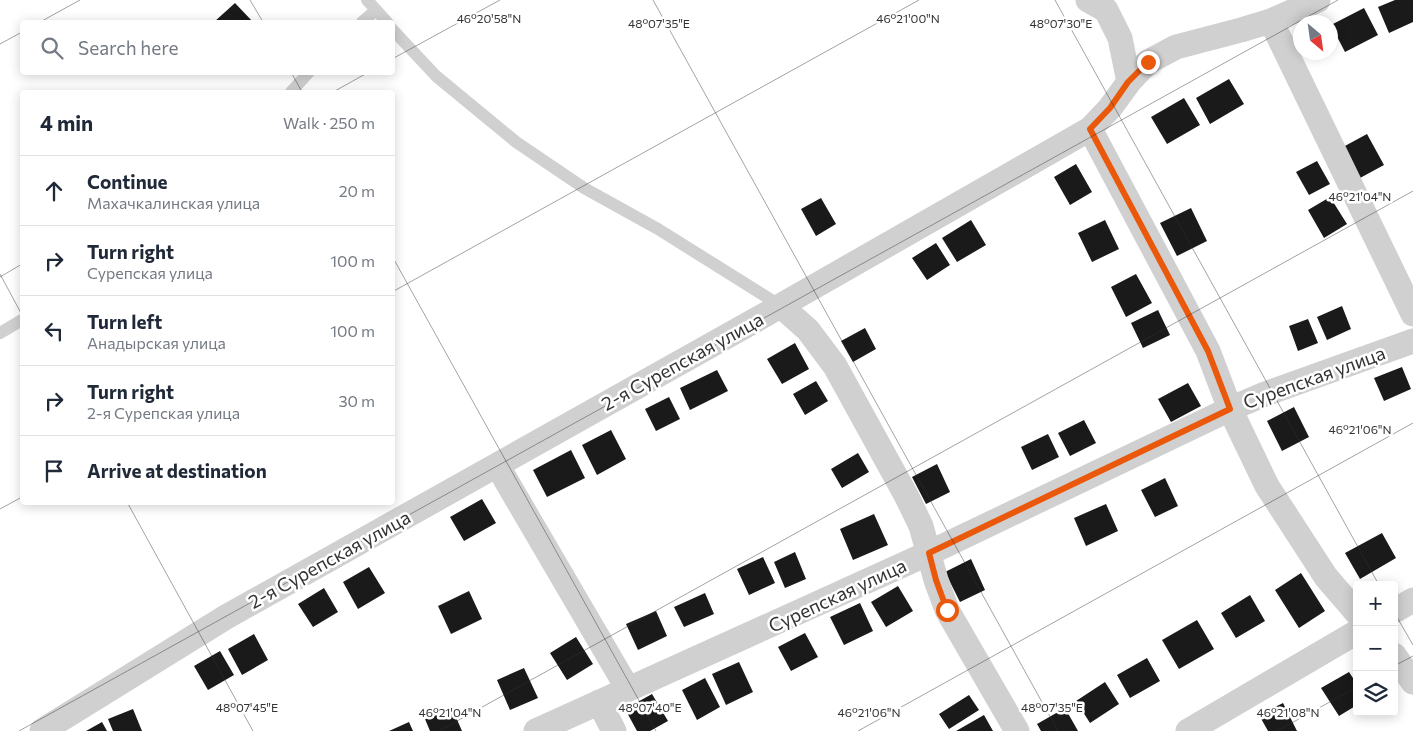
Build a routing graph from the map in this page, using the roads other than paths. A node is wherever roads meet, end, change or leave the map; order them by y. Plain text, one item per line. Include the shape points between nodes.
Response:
1 (367, 0) edge
2 (1088, 0) edge
3 (1318, 0) edge
4 (376, 10) junction
5 (364, 20) edge
6 (385, 20) edge
7 (1270, 20) junction
8 (395, 32) edge
9 (305, 75) edge
10 (1128, 82) junction
11 (293, 90) edge
12 (1090, 129) junction
13 (781, 306) junction
14 (1413, 314) edge
15 (20, 321) edge
16 (0, 333) edge
17 (1413, 341) edge
18 (1230, 409) junction
19 (497, 465) junction
20 (929, 553) junction
21 (1413, 600) edge
22 (1353, 608) edge
23 (1398, 609) edge
24 (1353, 634) edge
25 (1398, 660) edge
26 (1413, 682) edge
27 (628, 690) junction
28 (599, 702) junction
29 (1203, 727) edge
30 (42, 731) edge
31 (536, 731) edge
32 (614, 731) edge
33 (1017, 731) edge

1 - 4 lane
2 - 10 street via 1106,10 1120,38
3 - 7 street, 2-я Сурепская улица
4 - 5 lane
4 - 6 lane
7 - 10 street, 2-я Сурепская улица via 1176,47 1148,62
7 - 14 street
8 - 13 lane via 436,76 516,142 584,188 658,229
9 - 11 lane
10 - 12 street, 2-я Сурепская улица
12 - 13 street, 2-я Сурепская улица
12 - 18 street via 1208,351
13 - 19 street, 2-я Сурепская улица
13 - 20 street via 808,330 834,366 907,498 921,526
15 - 16 lane
17 - 18 street, Сурепская улица
18 - 20 street, Сурепская улица
18 - 22 street via 1267,486 1326,577
19 - 27 street
19 - 30 street, 2-я Сурепская улица via 226,617
20 - 27 street, Сурепская улица
20 - 33 street via 947,610
21 - 23 street
24 - 29 street
25 - 26 street
27 - 28 street, Сурепская улица
28 - 31 street, Сурепская улица
28 - 32 street

